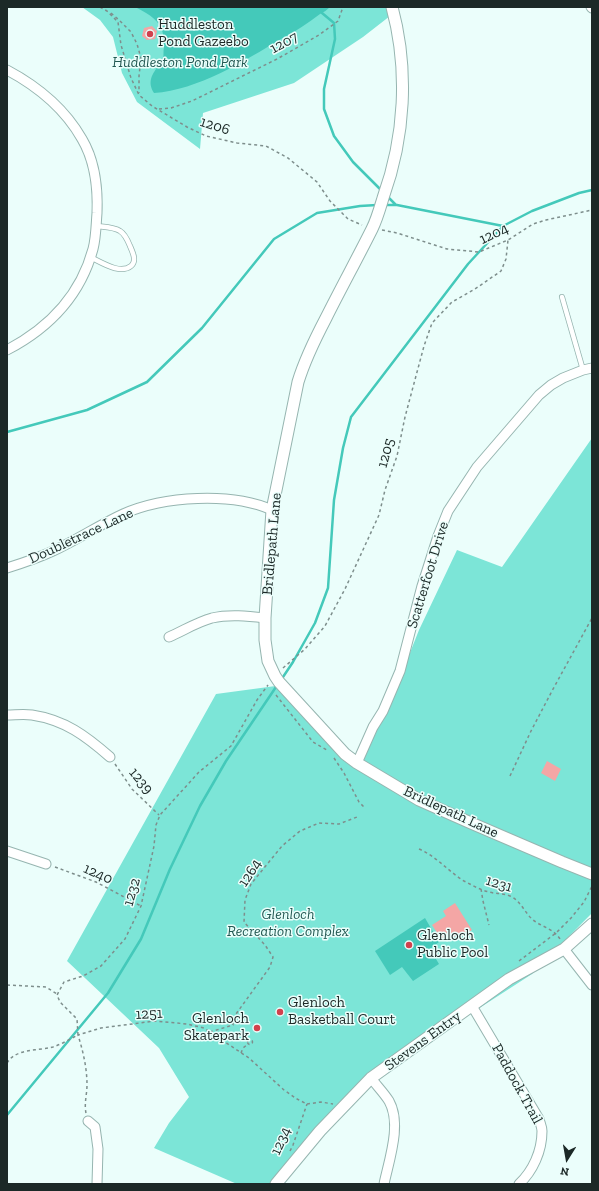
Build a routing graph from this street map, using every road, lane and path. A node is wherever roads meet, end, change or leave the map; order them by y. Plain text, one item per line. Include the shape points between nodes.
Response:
1 (100, 7) edge
2 (343, 7) edge
3 (392, 7) edge
4 (107, 11) junction
5 (7, 70) edge
6 (139, 95) junction
7 (158, 109) junction
8 (592, 210) edge
9 (96, 226) junction
10 (364, 226) dead end
11 (380, 230) dead end
12 (508, 240) junction
13 (90, 257) junction
14 (562, 297) dead end
15 (7, 350) edge
16 (587, 369) edge
17 (272, 510) junction
18 (7, 568) edge
19 (265, 618) junction
20 (592, 618) edge
21 (169, 637) dead end
22 (277, 684) junction
23 (7, 715) edge
24 (329, 753) dead end
25 (333, 756) dead end
26 (110, 757) joint
27 (357, 763) junction
28 (510, 776) dead end
29 (364, 807) dead end
30 (160, 815) junction
31 (357, 817) dead end
32 (419, 849) dead end
33 (7, 851) edge
34 (46, 864) joint
35 (592, 874) edge
36 (481, 889) junction
37 (141, 906) junction
38 (592, 924) edge
39 (489, 925) dead end
40 (565, 948) junction
41 (7, 985) edge
42 (592, 985) edge
43 (57, 995) junction
44 (472, 1006) junction
45 (210, 1032) junction
46 (78, 1035) junction
47 (248, 1044) dead end
48 (241, 1053) junction
49 (7, 1063) edge
50 (371, 1078) junction
51 (307, 1104) joint
52 (88, 1121) joint
53 (287, 1156) dead end
54 (96, 1184) edge
55 (103, 1184) edge
56 (276, 1184) edge
57 (384, 1184) edge
58 (518, 1184) edge

1 - 4 path, 1206
2 - 7 path, 1207 via 338,21 277,59 192,100 171,108
3 - 17 street, Bridlepath Lane via 400,49 403,87 399,136 392,169 372,227 304,362 294,398
4 - 6 path, 1206 via 118,22 121,45
4 - 6 path via 131,32 137,44 141,58
5 - 9 street via 41,91 82,138 95,176 98,204
6 - 7 path, 1206
7 - 10 path, 1206 via 206,136 266,146 288,158 318,182 330,201 348,219
8 - 12 path, 1204 via 533,224
9 - 13 street via 94,248
9 - 13 lane via 122,231 135,259 129,268 118,269
11 - 12 path, 1204 via 447,249 479,252
12 - 22 path, 1205 via 506,259 501,271 452,302 432,323 379,515 345,590 325,626
13 - 15 street via 81,281 60,312 29,338
14 - 16 lane
16 - 27 street, Scatterfoot Drive via 551,385 539,395 478,467 448,511 422,586 400,672
17 - 18 street, Doubletrace Lane via 238,500 212,498 158,504 124,514 53,551
17 - 19 street, Bridlepath Lane
19 - 21 street via 227,616 211,619
19 - 22 street, Bridlepath Lane via 268,661
20 - 28 path via 545,704
22 - 24 path via 313,742
22 - 27 street, Bridlepath Lane
22 - 30 path, 1232 via 257,700 231,746 199,772
23 - 26 street via 30,715 58,722 83,735
25 - 29 path
26 - 30 path, 1239 via 132,789
27 - 35 street, Bridlepath Lane via 443,811
30 - 37 path, 1232
31 - 45 path, 1264 via 339,824 318,823 300,831 282,846 251,884 245,900 244,922 273,957 270,967 236,1014 233,1025
32 - 36 path, 1231 via 428,852 462,880
33 - 34 street
34 - 37 path, 1240 via 96,882
36 - 39 path
36 - 40 path, 1231 via 511,896 533,919 556,932
37 - 43 path, 1232 via 125,939 101,966 83,976 64,982
38 - 40 street, Stevens Entry
40 - 42 street
40 - 44 street, Stevens Entry via 509,979
41 - 43 path via 46,987
43 - 46 path via 60,1002 77,1019
44 - 50 street, Stevens Entry
44 - 58 street, Paddock Trail via 539,1119 542,1130 535,1164 526,1178
45 - 46 path, 1251 via 187,1024 154,1021 100,1028
45 - 48 path, 1251
46 - 49 path via 54,1046 18,1053
46 - 52 path via 84,1056 87,1085 85,1108
47 - 48 path
48 - 51 path, 1251 via 284,1090
50 - 56 street, Stevens Entry via 320,1131
50 - 57 street via 389,1101 395,1120 394,1139
51 - 53 path, 1234
52 - 54 street via 95,1126 98,1149
54 - 55 street

